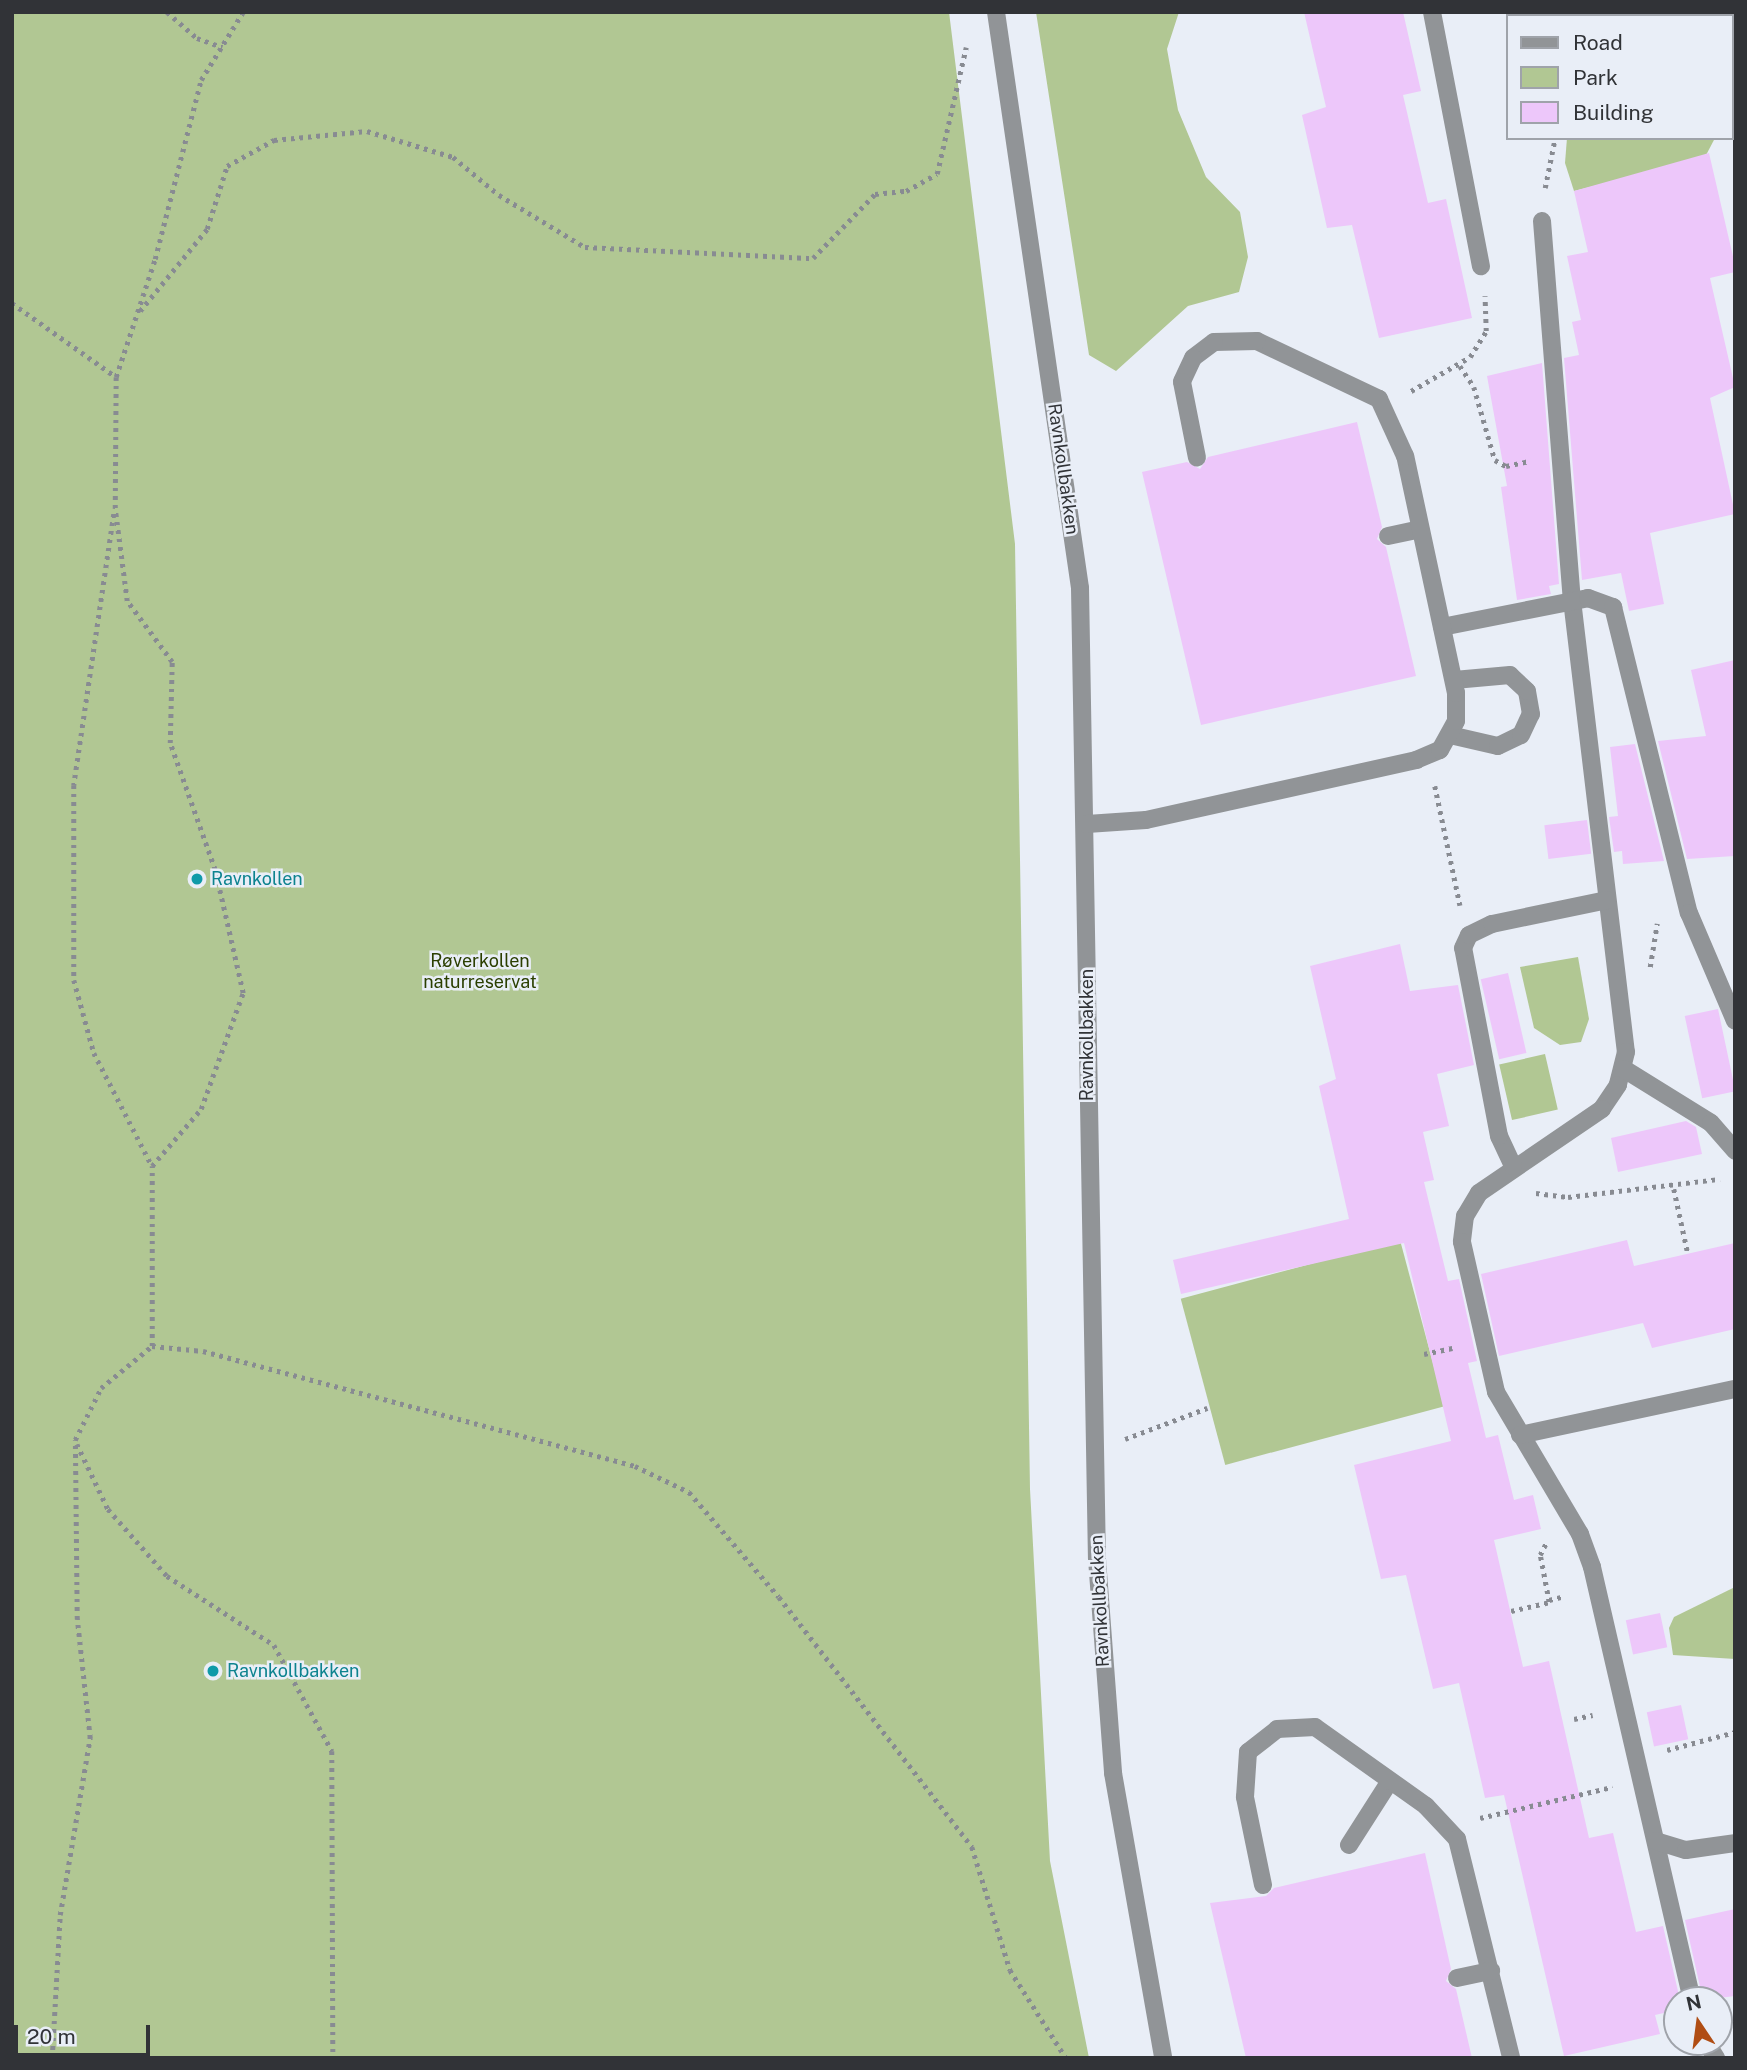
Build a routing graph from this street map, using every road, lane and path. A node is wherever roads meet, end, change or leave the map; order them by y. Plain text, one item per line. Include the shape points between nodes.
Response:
1 (167, 12) edge
2 (243, 12) edge
3 (996, 12) edge
4 (1432, 12) edge
5 (968, 39) dead end
6 (222, 47) junction
7 (1555, 140) edge
8 (1542, 221) joint
9 (1481, 266) joint
10 (12, 303) edge
11 (137, 316) junction
12 (1460, 366) junction
13 (116, 377) junction
14 (1379, 399) junction
15 (1561, 454) junction
16 (1197, 458) dead end
17 (115, 508) junction
18 (1420, 530) junction
19 (1388, 536) dead end
20 (1572, 600) junction
21 (1442, 627) junction
22 (1454, 680) junction
23 (1450, 736) junction
24 (1433, 775) dead end
25 (1087, 824) junction
26 (1607, 900) junction
27 (1463, 920) dead end
28 (1735, 1021) edge
29 (1624, 1069) junction
30 (1735, 1151) edge
31 (152, 1166) junction
32 (1513, 1166) junction
33 (1735, 1176) edge
34 (1674, 1189) junction
35 (1688, 1254) dead end
36 (152, 1346) junction
37 (1735, 1389) edge
38 (1207, 1408) dead end
39 (1520, 1435) junction
40 (75, 1440) junction
41 (1091, 1451) junction
42 (1573, 1523) junction
43 (1561, 1597) dead end
44 (1549, 1600) junction
45 (1511, 1611) dead end
46 (1735, 1732) edge
47 (1636, 1756) junction
48 (1641, 1780) junction
49 (1390, 1781) junction
50 (1450, 1828) junction
51 (1656, 1841) junction
52 (1735, 1843) edge
53 (1349, 1845) dead end
54 (1263, 1885) dead end
55 (1491, 1971) junction
56 (1457, 1979) dead end
57 (1689, 1986) edge
58 (52, 2058) edge
59 (334, 2058) edge
60 (1066, 2058) edge
61 (1163, 2058) edge
62 (1511, 2058) edge

1 - 6 path via 197,38
2 - 6 path
3 - 25 street, Ravnkollbakken via 1080,588
4 - 9 street
5 - 11 path via 937,174 906,191 876,194 813,258 585,247 499,195 453,157 367,131 274,140 227,166 207,229
6 - 11 path via 201,80
7 - 8 path
8 - 15 street
9 - 12 path via 1486,331
10 - 13 path
11 - 13 path
12 - 14 path
12 - 15 path via 1474,387 1497,463
13 - 17 path
14 - 16 street via 1257,341 1214,342 1193,358 1182,382
14 - 18 street via 1399,434
15 - 20 street
17 - 31 path via 74,785 74,980 94,1053
17 - 31 path via 127,601 172,662 170,743 215,870 243,993 201,1109
18 - 19 street
18 - 21 street
20 - 21 street
20 - 26 street
20 - 28 street via 1598,597 1616,613 1689,914
21 - 22 street
22 - 23 street via 1457,707
22 - 23 street via 1510,675 1527,691 1531,714 1521,735 1498,746
23 - 25 street via 1440,750 1416,760 1146,820
24 - 27 path
25 - 41 street, Ravnkollbakken
26 - 29 street
26 - 32 street via 1492,924 1469,935 1463,948 1499,1136
29 - 30 street via 1711,1123
29 - 32 street via 1611,1099 1593,1117
31 - 36 path
32 - 34 path via 1537,1194 1551,1197
32 - 39 street via 1479,1193 1462,1229 1496,1392
33 - 34 path
34 - 35 path
36 - 40 path via 101,1388
36 - 60 path via 203,1351 635,1466 689,1492 779,1597 972,1847 1010,1970
37 - 39 street
38 - 41 path
39 - 42 street
40 - 58 path via 78,1619 90,1738 60,1915
40 - 59 path via 108,1509 167,1576 274,1645 332,1751
41 - 61 street, Ravnkollbakken via 1113,1773
42 - 44 path via 1548,1539 1540,1555
42 - 47 street via 1598,1588
43 - 44 path
44 - 45 path
46 - 47 path
47 - 48 street
48 - 50 path
48 - 51 street
49 - 50 street
49 - 53 street
49 - 54 street via 1315,1727 1289,1726 1264,1735 1248,1752 1243,1779
50 - 55 street via 1466,1866
51 - 52 street via 1686,1850
51 - 57 street
55 - 56 street
55 - 62 street

